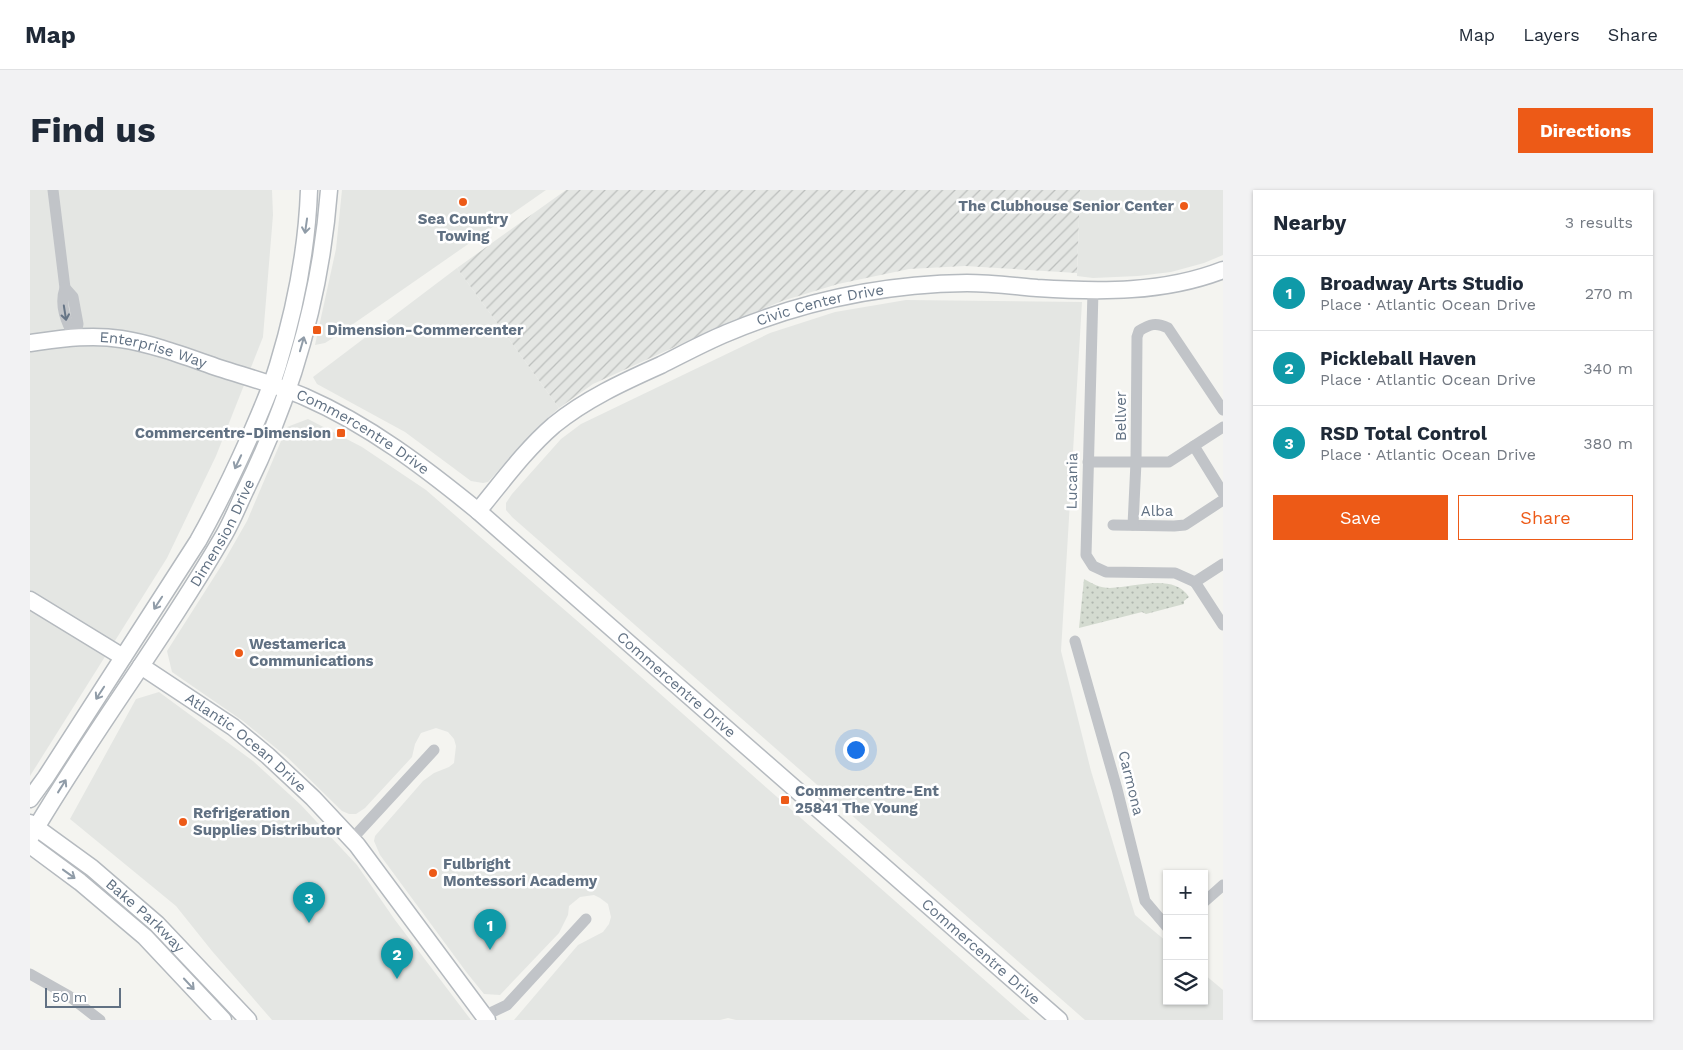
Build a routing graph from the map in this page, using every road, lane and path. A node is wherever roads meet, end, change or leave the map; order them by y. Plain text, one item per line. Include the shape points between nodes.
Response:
1 (53, 190) edge
2 (309, 190) edge
3 (329, 190) edge
4 (1223, 270) edge
5 (1093, 291) junction
6 (75, 338) junction
7 (30, 343) edge
8 (271, 385) junction
9 (287, 390) junction
10 (1223, 410) edge
11 (1223, 428) edge
12 (1194, 446) junction
13 (1088, 462) junction
14 (1136, 462) junction
15 (1223, 493) edge
16 (1223, 500) edge
17 (478, 511) junction
18 (1113, 525) dead end
19 (1132, 525) junction
20 (1223, 564) edge
21 (1195, 582) junction
22 (30, 600) edge
23 (1223, 625) edge
24 (1076, 641) dead end
25 (123, 657) junction
26 (141, 666) junction
27 (123, 693) junction
28 (434, 750) dead end
29 (30, 799) edge
30 (32, 830) edge
31 (352, 839) junction
32 (30, 846) edge
33 (1223, 885) edge
34 (1208, 898) edge
35 (586, 919) dead end
36 (1163, 922) edge
37 (30, 974) edge
38 (485, 1018) edge
39 (100, 1020) edge
40 (223, 1020) edge
41 (248, 1020) edge
42 (1059, 1020) edge

1 - 6 street via 65,288 73,297 78,324
2 -> 8 street, Dimension Drive via 292,314
9 -> 3 street, Dimension Drive via 308,322 318,275
4 - 5 street, Civic Center Drive via 1170,285
5 - 13 street, Lucania
5 - 17 street, Civic Center Drive via 970,283 925,284 828,299 779,314 727,333 597,395 574,410 529,451
6 - 7 street, Enterprise Way
6 - 8 street, Enterprise Way via 120,339 157,347
8 - 9 street, Commercentre Drive
8 -> 25 street, Dimension Drive via 220,501
9 - 17 street, Commercentre Drive via 391,444
9 - 26 street, Dimension Drive via 262,457 224,534
10 - 14 street, Bellver via 1168,328 1161,324 1148,325 1139,331 1137,337
11 - 12 street
12 - 14 street via 1169,462
12 - 15 street
13 - 14 street
13 - 21 street, Lucania via 1086,555 1093,566 1106,572 1175,573
14 - 19 street, Bellver
16 - 19 street, Alba via 1185,525
17 - 42 street, Commercentre Drive
18 - 19 street, Alba
20 - 21 street
21 - 23 street
22 - 25 street
24 - 36 street, Carmona via 1145,901
25 - 27 street
25 -> 29 street, Dimension Drive
26 - 27 street, Dimension Drive
26 - 31 street, Atlantic Ocean Drive via 249,740
30 -> 27 street, Dimension Drive
28 - 31 street
30 - 41 street, Bake Parkway via 92,868 157,924
31 - 38 street, Atlantic Ocean Drive
32 -> 40 street, Bake Parkway via 80,882 145,937
33 - 34 street
35 - 38 street via 507,1005
37 - 39 street

